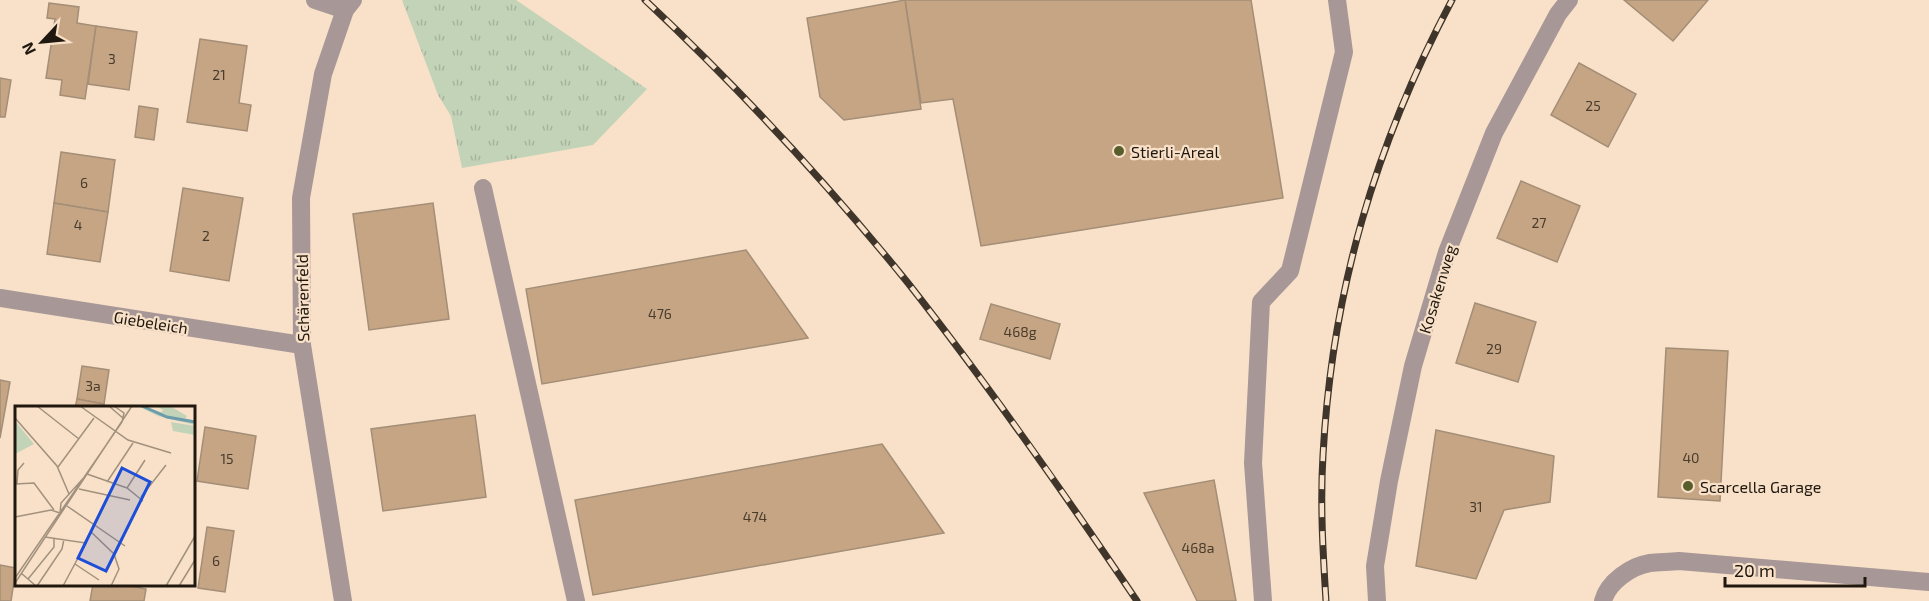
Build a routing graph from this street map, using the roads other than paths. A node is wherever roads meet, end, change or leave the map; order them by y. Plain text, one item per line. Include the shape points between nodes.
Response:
1 (315, 0) edge
2 (1337, 0) edge
3 (1569, 0) edge
4 (349, 5) edge
5 (483, 188) dead end
6 (0, 298) edge
7 (302, 345) junction
8 (1929, 582) edge
9 (344, 601) edge
10 (576, 601) edge
11 (1263, 601) edge
12 (1377, 601) edge
13 (1603, 601) edge

1 - 4 street
2 - 11 street via 1344,52 1290,271 1261,302 1253,463
3 - 12 street, Kosakenweg via 1494,133 1447,252 1413,366 1389,481 1375,566
4 - 7 street, Schärenfeld via 323,74 301,198
5 - 10 street
6 - 7 street, Giebeleich
7 - 9 street, Schärenfeld
8 - 13 street via 1647,563 1613,583

